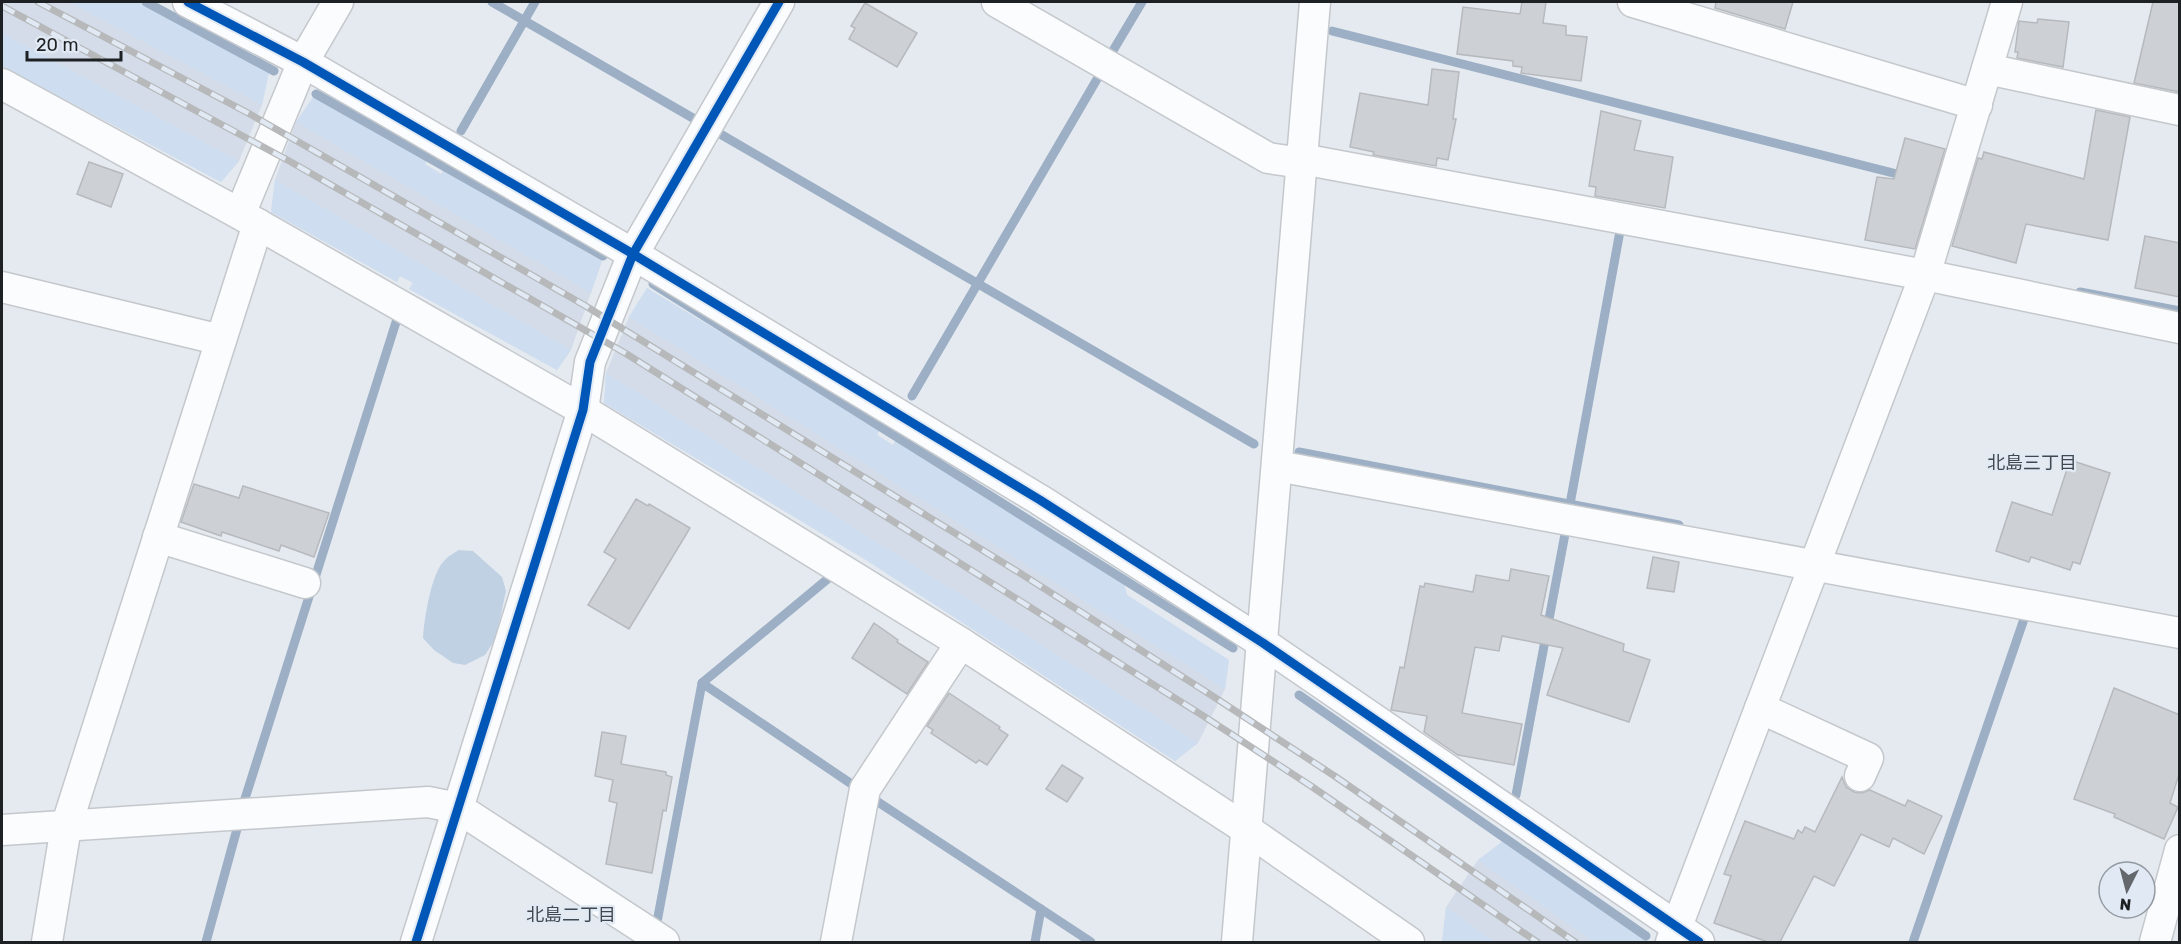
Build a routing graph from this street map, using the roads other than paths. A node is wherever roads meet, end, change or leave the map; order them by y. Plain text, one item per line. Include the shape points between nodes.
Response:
1 (188, 2) edge
2 (338, 2) edge
3 (779, 2) edge
4 (997, 2) edge
5 (1315, 2) edge
6 (1633, 2) edge
7 (2007, 2) edge
8 (303, 62) junction
9 (1987, 69) junction
10 (2, 84) edge
11 (1977, 105) junction
12 (2180, 110) edge
13 (1302, 161) junction
14 (249, 219) junction
15 (633, 254) junction
16 (1925, 275) junction
17 (2, 287) edge
18 (2180, 328) edge
19 (221, 340) junction
20 (583, 410) junction
21 (1277, 466) junction
22 (158, 537) junction
23 (1814, 565) junction
24 (305, 583) dead end
25 (2180, 633) edge
26 (961, 643) junction
27 (1263, 643) junction
28 (1760, 708) junction
29 (1860, 776) dead end
30 (458, 808) junction
31 (66, 827) junction
32 (2, 830) edge
33 (1246, 830) junction
34 (2180, 850) edge
35 (2172, 907) edge
36 (1682, 937) edge
37 (47, 942) edge
38 (416, 942) edge
39 (664, 942) edge
40 (836, 942) edge
41 (1237, 942) edge
42 (1409, 942) edge
43 (2155, 942) edge

1 - 8 street
2 - 8 street
3 - 15 street
4 - 13 street via 1268,158
5 - 13 street
6 - 11 street
7 - 9 street
8 - 14 street
8 - 15 street
9 - 11 street
9 - 12 street
10 - 14 street
11 - 16 street
13 - 16 street
13 - 21 street
14 - 19 street
14 - 20 street
15 - 20 street via 590,362
15 - 27 street via 1040,500
16 - 18 street
16 - 23 street
17 - 19 street
19 - 22 street
20 - 26 street
20 - 30 street
21 - 23 street
21 - 27 street
22 - 24 street
22 - 31 street
23 - 25 street
23 - 28 street
26 - 33 street
26 - 40 street via 865,789
27 - 33 street
27 - 36 street
28 - 29 street via 1868,758
28 - 36 street
30 - 31 street via 428,802
30 - 38 street
30 - 39 street
31 - 32 street
31 - 37 street
33 - 41 street
33 - 42 street
34 - 35 street
35 - 43 street

